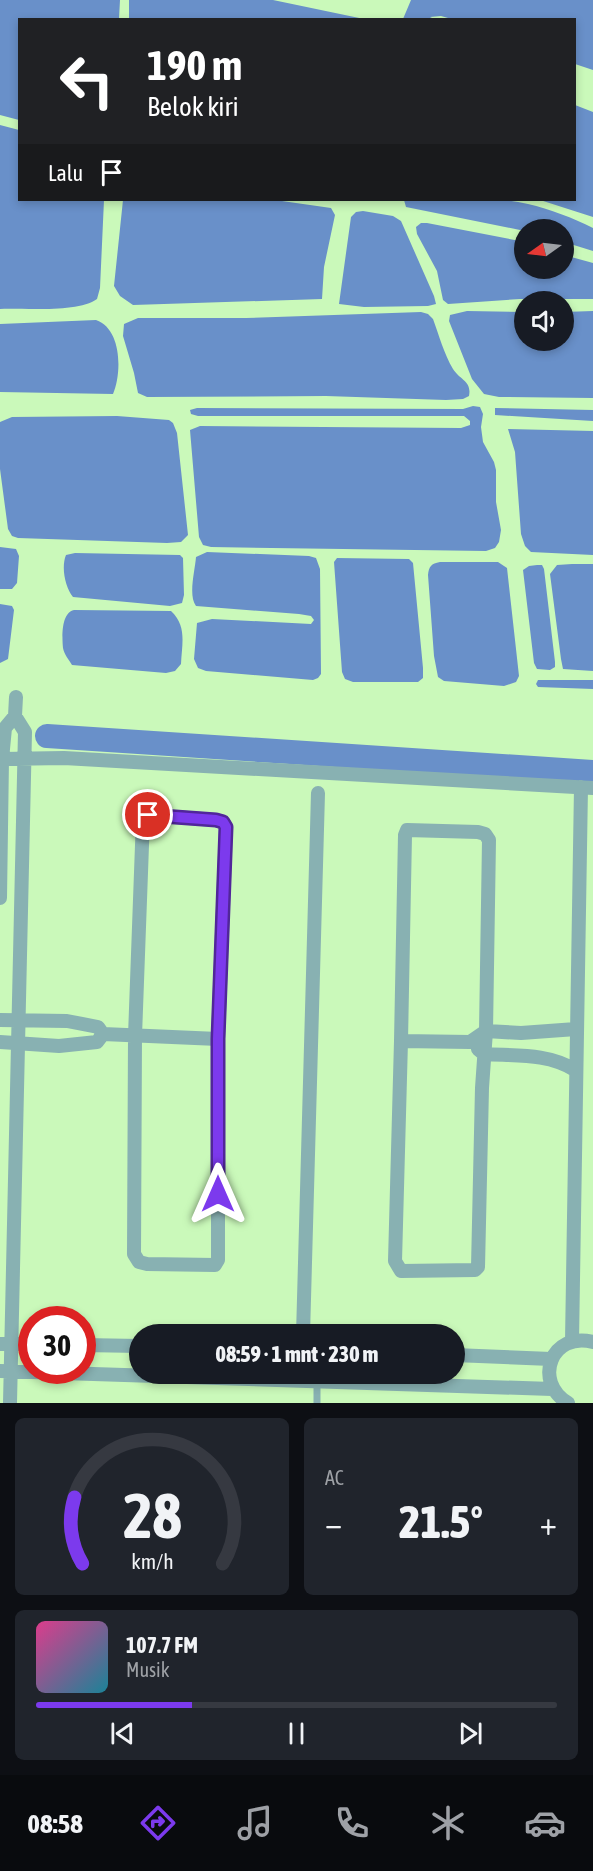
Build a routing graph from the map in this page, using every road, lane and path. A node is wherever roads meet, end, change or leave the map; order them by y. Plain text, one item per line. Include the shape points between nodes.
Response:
1 (16, 697) dead end
2 (15, 716) junction
3 (24, 758) junction
4 (2, 759) junction
5 (587, 788) edge
6 (318, 793) dead end
7 (0, 898) edge
8 (0, 1020) edge
9 (19, 1020) junction
10 (67, 1021) junction
11 (576, 1029) junction
12 (486, 1031) junction
13 (556, 1032) junction
14 (103, 1034) junction
15 (135, 1036) junction
16 (218, 1039) junction
17 (401, 1041) junction
18 (0, 1042) edge
19 (19, 1042) junction
20 (470, 1042) junction
21 (67, 1044) junction
22 (484, 1054) junction
23 (556, 1060) junction
24 (575, 1070) junction
25 (303, 1324) edge
26 (572, 1341) junction
27 (593, 1342) edge
28 (6, 1344) edge
29 (96, 1345) edge
30 (129, 1346) edge
31 (465, 1355) edge
32 (551, 1359) junction
33 (5, 1372) edge
34 (129, 1376) edge
35 (318, 1384) edge
36 (406, 1384) edge
37 (552, 1389) junction
38 (10, 1403) edge
39 (317, 1403) edge
40 (568, 1403) edge

1 - 2 street
2 - 3 street via 25,732
2 - 4 street via 5,728
3 - 4 street
3 - 5 street
3 - 9 street
4 - 7 street
5 - 11 street
6 - 25 street
8 - 9 street
9 - 10 street
9 - 19 street
10 - 14 street via 98,1028
10 - 21 street
11 - 13 street
11 - 24 street
12 - 13 street
12 - 17 street via 489,840 478,832 407,830
12 - 20 street
12 - 22 street
13 - 23 street via 550,1047
14 - 15 street
14 - 21 street via 97,1042
15 - 16 street
15 - 16 street via 143,818 148,815 216,820 226,827
15 - 16 street via 134,1254 139,1262 147,1264 215,1265 218,1260
17 - 20 street
17 - 22 street via 395,1261 401,1271 477,1268
18 - 19 street
19 - 21 street
19 - 28 street
20 - 22 street
22 - 23 street
23 - 24 street
24 - 26 street
26 - 27 street
26 - 32 street
28 - 33 street
29 - 30 street
31 - 32 street
32 - 37 street via 548,1374
33 - 34 street
33 - 38 street
35 - 39 lane
36 - 37 street
37 - 40 street

